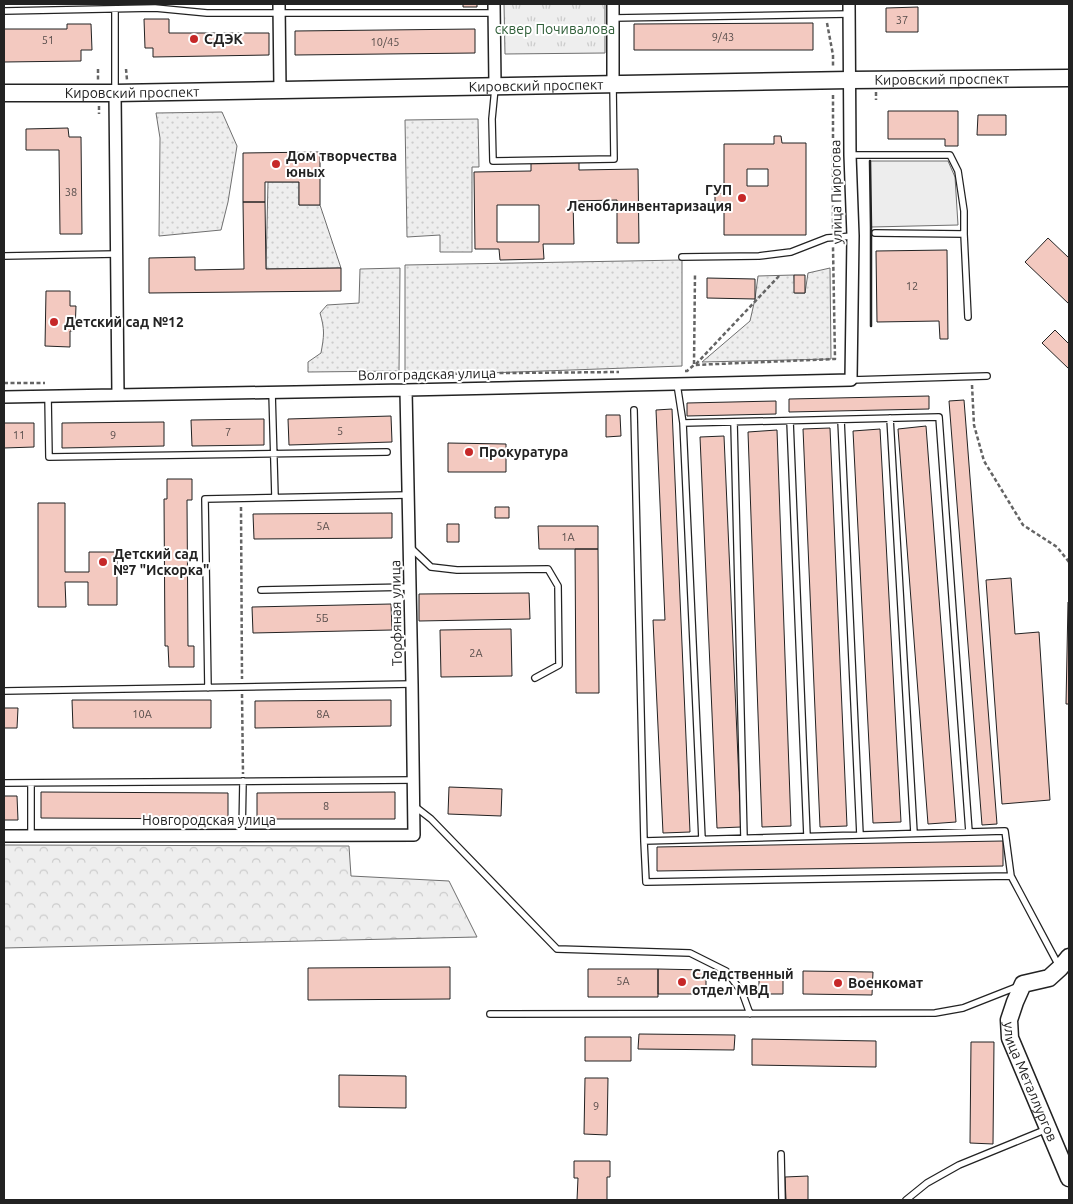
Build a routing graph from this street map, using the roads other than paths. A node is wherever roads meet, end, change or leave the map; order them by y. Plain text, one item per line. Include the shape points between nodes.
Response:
1 (613, 4) edge
2 (494, 8) edge
3 (115, 9) junction
4 (279, 9) edge
5 (849, 9) edge
6 (4, 11) edge
7 (613, 18) junction
8 (1069, 78) edge
9 (850, 80) junction
10 (614, 84) junction
11 (495, 86) junction
12 (280, 90) junction
13 (4, 93) edge
14 (116, 93) junction
15 (850, 155) junction
16 (875, 234) dead end
17 (964, 234) junction
18 (853, 236) junction
19 (117, 254) junction
20 (4, 256) edge
21 (682, 257) dead end
22 (968, 317) dead end
23 (987, 376) dead end
24 (851, 380) junction
25 (677, 384) junction
26 (406, 390) junction
27 (272, 392) junction
28 (118, 395) junction
29 (48, 396) junction
30 (4, 397) edge
31 (634, 410) dead end
32 (890, 418) junction
33 (841, 420) junction
34 (790, 421) junction
35 (734, 422) junction
36 (682, 423) junction
37 (387, 452) dead end
38 (273, 454) junction
39 (408, 495) junction
40 (275, 497) junction
41 (409, 547) junction
42 (410, 587) junction
43 (261, 590) dead end
44 (535, 678) dead end
45 (412, 684) junction
46 (208, 688) junction
47 (4, 691) edge
48 (413, 780) junction
49 (243, 781) junction
50 (4, 783) edge
51 (31, 783) junction
52 (413, 806) junction
53 (969, 832) junction
54 (914, 833) junction
55 (242, 835) junction
56 (414, 835) joint
57 (860, 835) junction
58 (4, 836) edge
59 (31, 836) junction
60 (807, 836) junction
61 (744, 838) junction
62 (702, 839) junction
63 (644, 841) junction
64 (1011, 876) junction
65 (1065, 963) edge
66 (1023, 984) junction
67 (490, 1014) dead end
68 (750, 1014) junction
69 (1049, 1128) junction
70 (781, 1154) dead end
71 (1069, 1178) edge
72 (782, 1200) edge
73 (906, 1200) edge

1 - 7 street
2 - 4 lane
2 - 11 street
3 - 4 lane via 154,8 207,13
3 - 6 lane
3 - 14 lane
4 - 12 street
5 - 7 lane via 826,15
5 - 9 street, улица Пирогова
7 - 10 street
8 - 9 main road, Кировский проспект
9 - 10 main road, Кировский проспект
9 - 15 street, улица Пирогова
10 - 11 main road, Кировский проспект
10 - 11 lane via 614,159 493,161
11 - 12 main road, Кировский проспект
12 - 14 main road, Кировский проспект
13 - 14 main road, Кировский проспект
14 - 19 street
15 - 17 lane via 950,155 958,171
15 - 18 street, улица Пирогова
16 - 17 lane
17 - 22 lane
18 - 21 lane via 827,238 791,252 760,256
18 - 24 street, улица Пирогова
19 - 20 lane
19 - 28 street
23 - 24 lane
24 - 25 street, Волгоградская улица
25 - 26 street, Волгоградская улица
25 - 36 lane
26 - 27 street, Волгоградская улица
26 - 39 street, Торфяная улица
27 - 28 street, Волгоградская улица
27 - 38 lane
28 - 29 street, Волгоградская улица
29 - 30 street, Волгоградская улица
29 - 38 lane via 49,457
31 - 63 lane
32 - 33 lane
32 - 53 lane via 939,417
32 - 54 lane
33 - 34 lane
33 - 57 lane
34 - 35 lane
34 - 60 lane
35 - 36 lane
35 - 61 lane
36 - 62 lane
37 - 38 lane
38 - 40 lane
39 - 40 lane
39 - 41 street, Торфяная улица
40 - 46 lane via 205,498
41 - 42 street, Торфяная улица
41 - 44 lane via 431,567 456,570 548,569 558,586 559,665
42 - 43 lane
42 - 45 street, Торфяная улица
45 - 46 lane
45 - 48 street, Торфяная улица
46 - 47 lane
48 - 49 lane
48 - 52 street, Торфяная улица
49 - 51 lane
49 - 55 lane
50 - 51 lane
51 - 59 lane
52 - 56 street, Торфяная улица
52 - 68 lane via 431,819 557,949 690,952 726,971 742,992
53 - 54 lane
53 - 64 lane via 1004,831
54 - 57 lane
55 - 56 street, Новгородская улица
55 - 59 street, Новгородская улица
57 - 60 lane
58 - 59 street, Новгородская улица
60 - 61 lane
61 - 62 lane
62 - 63 lane
63 - 64 lane via 646,882
64 - 65 lane
65 - 66 main road via 1049,978
66 - 68 lane via 963,1008 935,1013
66 - 69 main road, улица Металлургов via 1009,1020 1010,1038
67 - 68 lane
69 - 71 main road, улица Металлургов
69 - 73 lane via 959,1165 927,1183
70 - 72 lane

